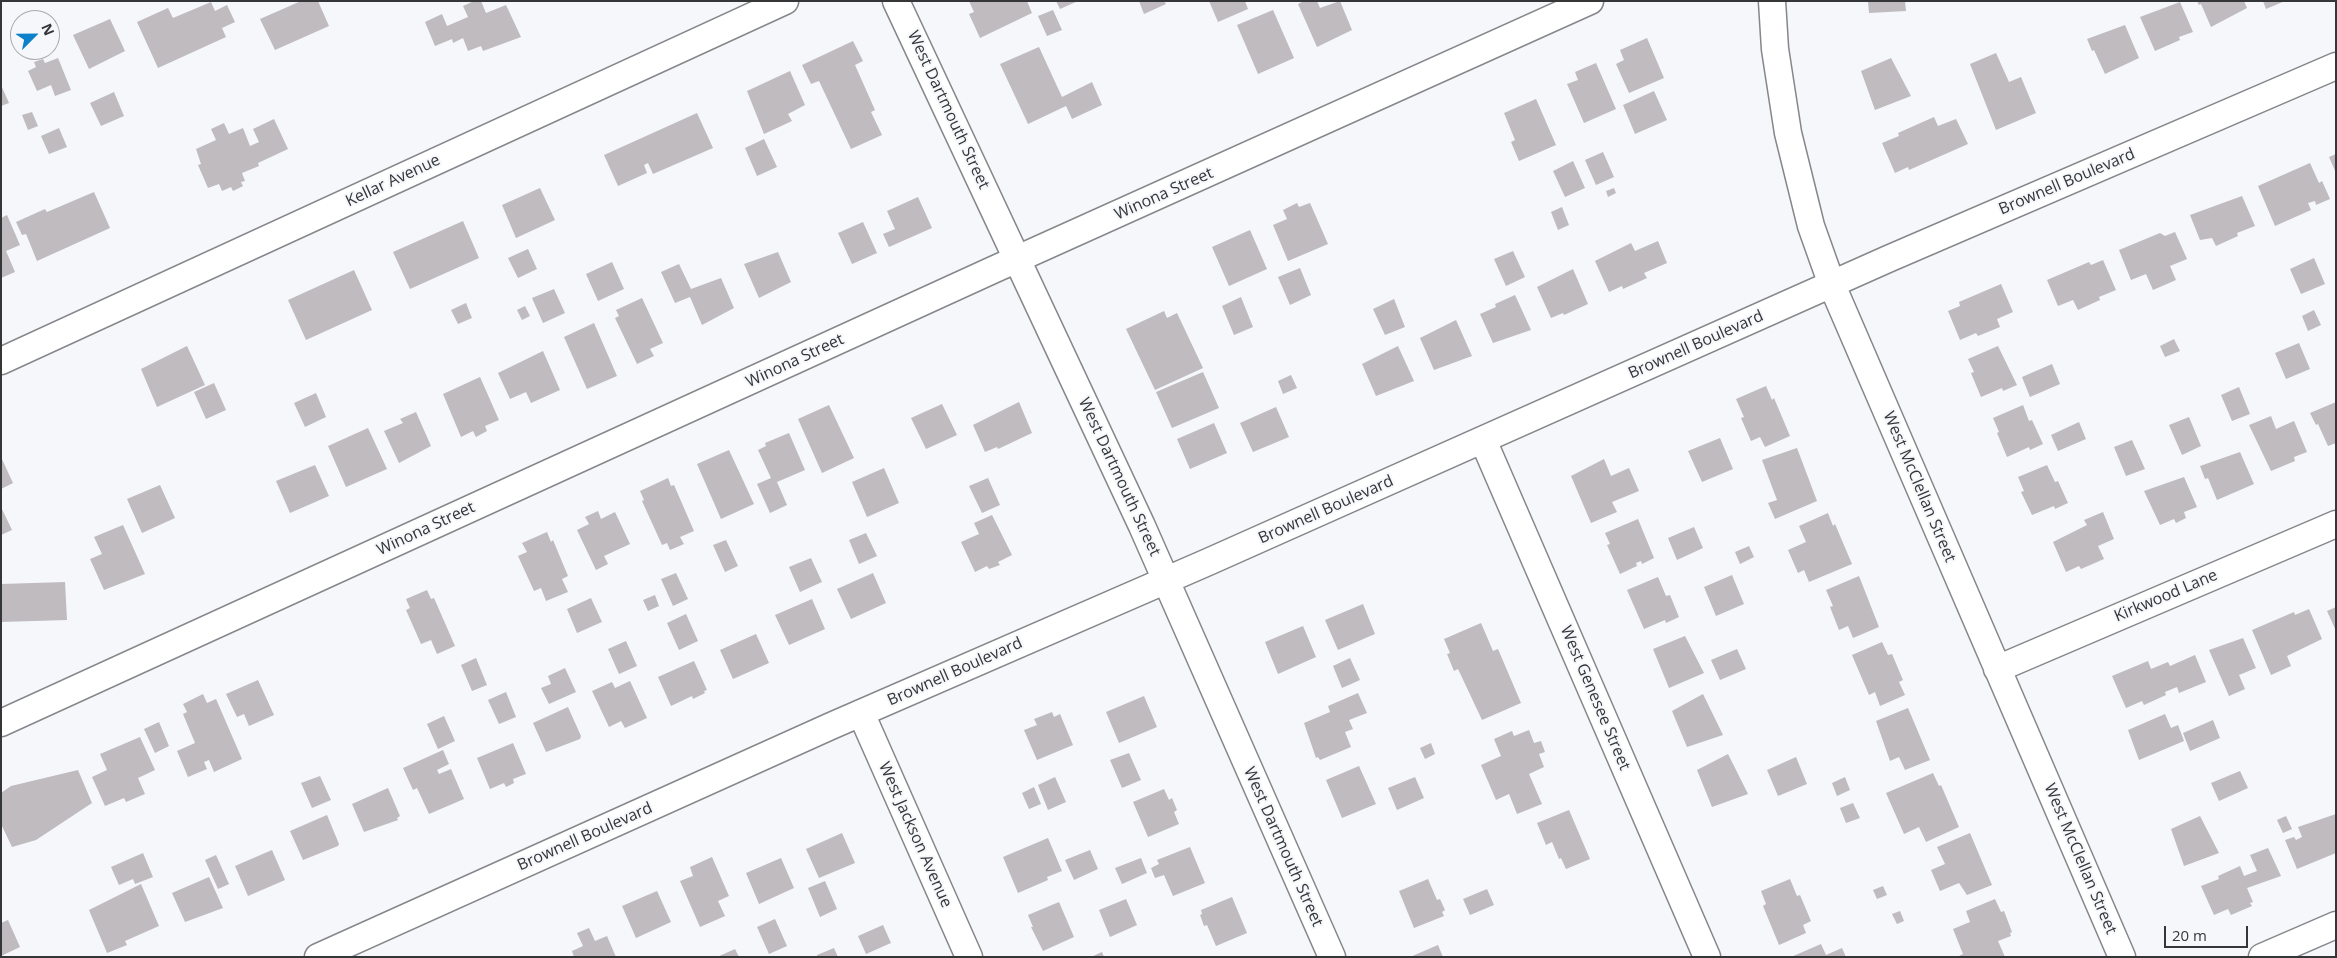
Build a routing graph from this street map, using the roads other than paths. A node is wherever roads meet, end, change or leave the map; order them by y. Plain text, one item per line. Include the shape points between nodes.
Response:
1 (785, 1) edge
2 (896, 1) edge
3 (1590, 1) edge
4 (1772, 1) edge
5 (2336, 66) edge
6 (1018, 260) junction
7 (1832, 285) junction
8 (1, 360) edge
9 (1483, 440) junction
10 (2336, 524) edge
11 (1165, 580) junction
12 (1997, 669) junction
13 (861, 713) junction
14 (1, 723) edge
15 (2336, 925) edge
16 (318, 957) edge
17 (969, 957) edge
18 (1332, 957) edge
19 (1707, 957) edge
20 (2122, 957) edge
21 (2262, 957) edge

1 - 8 street, Kellar Avenue
2 - 6 street, West Dartmouth Street
3 - 6 street, Winona Street
4 - 7 street, West McClellan Street via 1778,75 1792,151 1811,226
5 - 7 street, Brownell Boulevard
6 - 11 street, West Dartmouth Street
6 - 14 street, Winona Street
7 - 9 street, Brownell Boulevard
7 - 12 street, West McClellan Street
9 - 11 street, Brownell Boulevard
9 - 19 street, West Genesee Street
10 - 12 street, Kirkwood Lane
11 - 13 street, Brownell Boulevard
11 - 18 street, West Dartmouth Street
12 - 20 street, West McClellan Street
13 - 16 street, Brownell Boulevard
13 - 17 street, West Jackson Avenue
15 - 21 street

